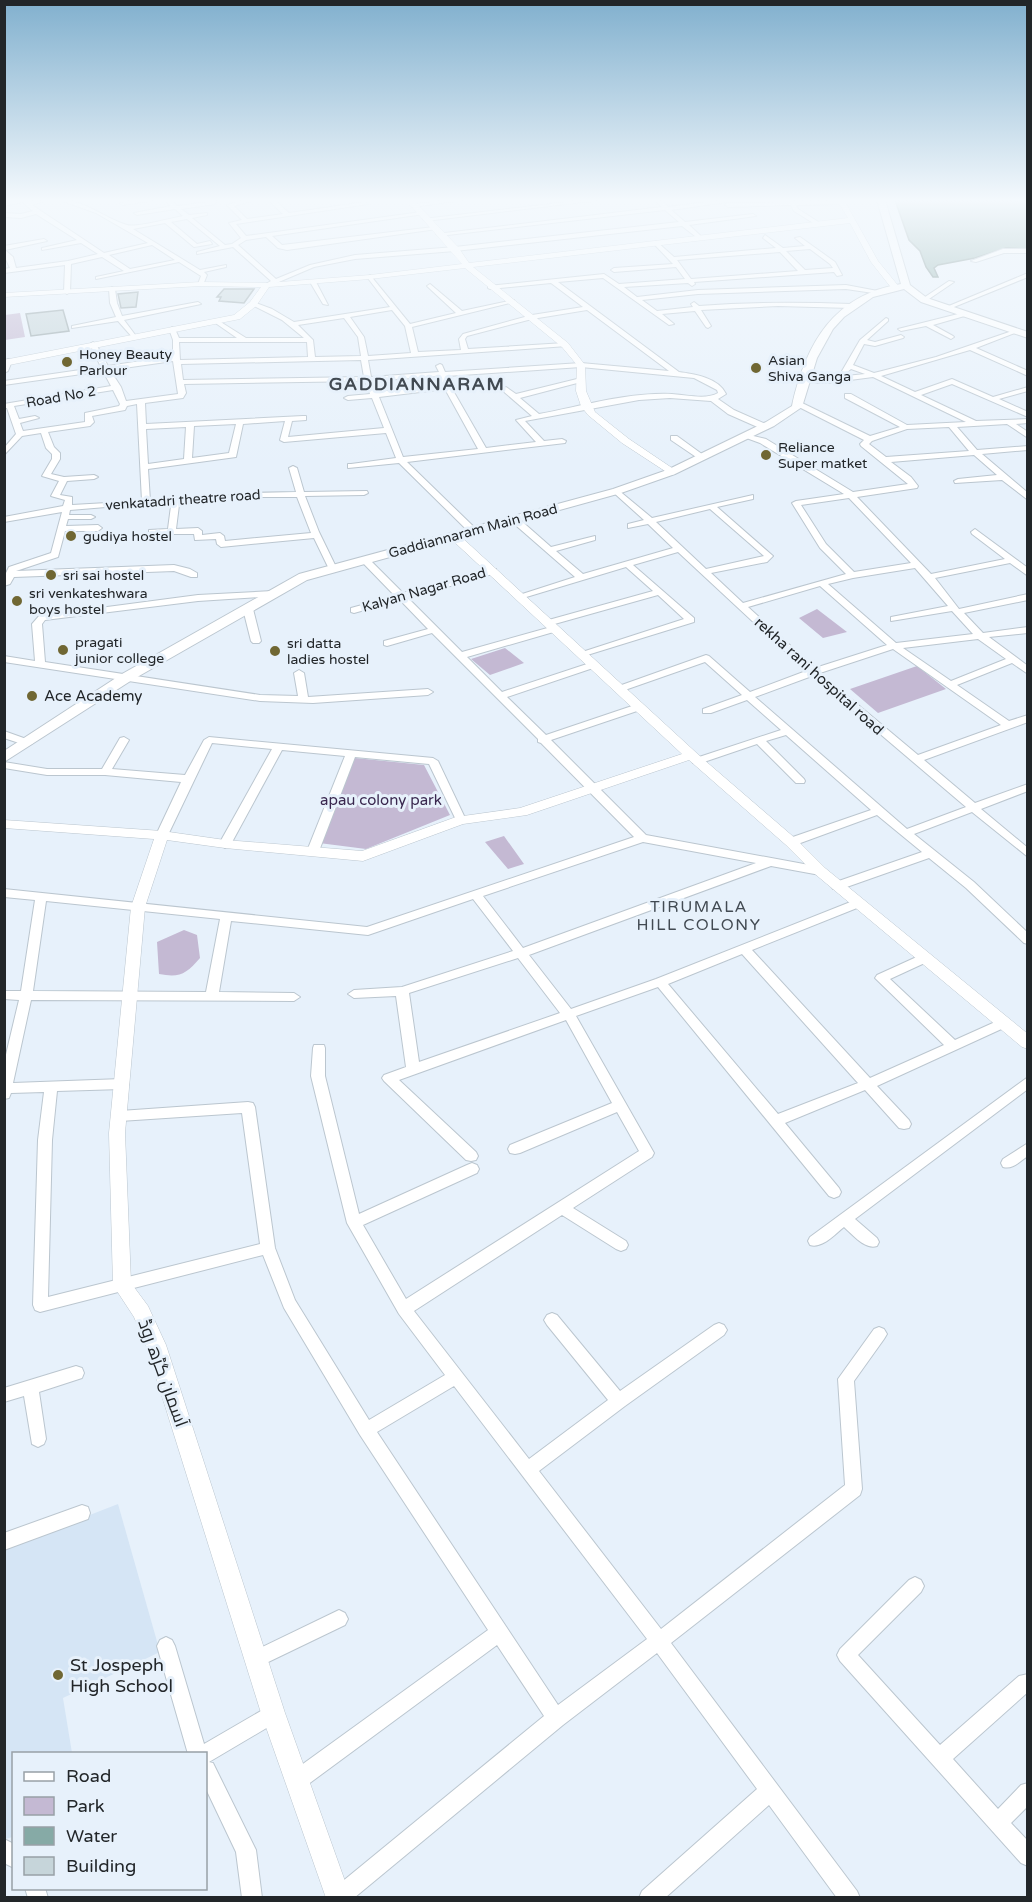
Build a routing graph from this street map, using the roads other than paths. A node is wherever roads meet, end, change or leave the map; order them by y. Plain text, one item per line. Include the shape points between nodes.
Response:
1 (67, 289) edge
2 (112, 289) junction
3 (116, 289) edge
4 (267, 289) edge
5 (317, 289) edge
6 (379, 289) edge
7 (433, 289) edge
8 (493, 289) edge
9 (563, 289) edge
10 (622, 289) edge
11 (696, 289) edge
12 (794, 289) edge
13 (858, 289) edge
14 (894, 289) edge
15 (904, 289) edge
16 (941, 289) edge
17 (998, 289) edge
18 (67, 292) junction
19 (698, 292) junction
20 (880, 292) junction
21 (4, 295) edge
22 (690, 298) dead end
23 (635, 299) junction
24 (924, 300) junction
25 (512, 301) junction
26 (198, 304) dead end
27 (254, 304) junction
28 (326, 304) dead end
29 (851, 306) junction
30 (393, 308) junction
31 (590, 308) junction
32 (696, 308) junction
33 (947, 308) junction
34 (459, 312) junction
35 (655, 313) junction
36 (966, 314) junction
37 (345, 315) junction
38 (532, 317) junction
39 (918, 318) dead end
40 (118, 319) junction
41 (886, 320) dead end
42 (216, 321) junction
43 (295, 324) junction
44 (671, 324) dead end
45 (927, 324) junction
46 (408, 326) junction
47 (708, 326) dead end
48 (74, 327) dead end
49 (172, 329) junction
50 (1017, 331) junction
51 (1028, 335) edge
52 (133, 336) junction
53 (951, 337) dead end
54 (176, 340) junction
55 (245, 340) junction
56 (310, 340) junction
57 (862, 341) junction
58 (93, 344) junction
59 (565, 345) junction
60 (970, 348) junction
61 (465, 352) junction
62 (436, 354) junction
63 (415, 356) junction
64 (364, 358) junction
65 (177, 360) junction
66 (312, 360) junction
67 (6, 362) edge
68 (580, 365) junction
69 (849, 366) junction
70 (105, 367) junction
71 (4, 371) edge
72 (442, 373) junction
73 (1028, 374) edge
74 (678, 375) junction
75 (874, 375) junction
76 (368, 379) junction
77 (578, 380) junction
78 (802, 380) junction
79 (842, 380) junction
80 (4, 382) edge
81 (179, 382) junction
82 (117, 387) junction
83 (447, 387) junction
84 (506, 389) dead end
85 (1028, 389) edge
86 (374, 395) junction
87 (914, 395) junction
88 (848, 396) dead end
89 (515, 397) junction
90 (348, 398) dead end
91 (713, 399) junction
92 (993, 399) junction
93 (141, 401) junction
94 (124, 404) junction
95 (797, 404) junction
96 (7, 406) edge
97 (587, 408) junction
98 (1028, 416) edge
99 (538, 417) junction
100 (35, 418) dead end
101 (303, 418) dead end
102 (289, 419) junction
103 (240, 421) junction
104 (1028, 421) edge
105 (16, 422) junction
106 (190, 423) junction
107 (974, 423) junction
108 (1010, 423) junction
109 (951, 424) junction
110 (141, 427) junction
111 (765, 427) junction
112 (906, 427) junction
113 (388, 430) junction
114 (44, 431) junction
115 (20, 434) junction
116 (745, 436) junction
117 (1028, 436) edge
118 (674, 438) dead end
119 (869, 439) junction
120 (562, 441) dead end
121 (542, 443) junction
122 (1028, 448) edge
123 (483, 450) junction
124 (974, 452) junction
125 (4, 453) edge
126 (702, 457) junction
127 (400, 459) junction
128 (884, 460) junction
129 (188, 462) junction
130 (351, 466) dead end
131 (144, 467) junction
132 (293, 468) dead end
133 (671, 472) junction
134 (94, 477) dead end
135 (1004, 477) junction
136 (64, 479) junction
137 (958, 481) dead end
138 (616, 491) junction
139 (363, 493) dead end
140 (299, 494) junction
141 (850, 494) junction
142 (51, 497) dead end
143 (750, 497) dead end
144 (1028, 498) edge
145 (175, 502) junction
146 (146, 503) junction
147 (712, 507) junction
148 (51, 511) junction
149 (66, 513) junction
150 (92, 517) dead end
151 (515, 519) junction
152 (4, 520) edge
153 (648, 521) junction
154 (631, 526) dead end
155 (98, 528) dead end
156 (62, 529) junction
157 (472, 530) junction
158 (172, 531) junction
159 (152, 532) dead end
160 (975, 532) dead end
161 (316, 535) junction
162 (454, 536) junction
163 (592, 538) dead end
164 (678, 549) junction
165 (550, 550) junction
166 (365, 560) junction
167 (1012, 560) junction
168 (627, 564) junction
169 (917, 565) junction
170 (333, 569) junction
171 (493, 571) junction
172 (703, 572) junction
173 (1028, 573) edge
174 (194, 575) dead end
175 (852, 575) junction
176 (8, 576) edge
177 (581, 577) junction
178 (929, 577) junction
179 (50, 580) dead end
180 (822, 583) junction
181 (660, 592) junction
182 (273, 594) junction
183 (520, 596) junction
184 (400, 597) junction
185 (1028, 597) edge
186 (741, 606) junction
187 (248, 609) junction
188 (354, 610) dead end
189 (955, 610) junction
190 (894, 618) dead end
191 (551, 626) junction
192 (433, 630) junction
193 (1028, 630) edge
194 (982, 637) junction
195 (256, 641) dead end
196 (387, 643) dead end
197 (894, 646) junction
198 (581, 654) junction
199 (459, 656) junction
200 (4, 659) edge
201 (1014, 659) junction
202 (40, 664) junction
203 (593, 665) junction
204 (1028, 671) edge
205 (813, 672) junction
206 (299, 673) dead end
207 (127, 677) junction
208 (949, 685) junction
209 (619, 689) junction
210 (428, 692) dead end
211 (499, 696) junction
212 (751, 696) junction
213 (304, 700) junction
214 (639, 707) junction
215 (707, 711) dead end
216 (1028, 718) edge
217 (1008, 725) junction
218 (790, 730) junction
219 (4, 734) edge
220 (124, 740) dead end
221 (542, 740) junction
222 (759, 740) junction
223 (28, 743) junction
224 (279, 746) junction
225 (351, 753) junction
226 (4, 758) edge
227 (694, 758) junction
228 (915, 760) junction
229 (4, 765) edge
230 (105, 772) junction
231 (188, 779) junction
232 (800, 781) dead end
233 (1028, 786) edge
234 (591, 788) junction
235 (972, 808) junction
236 (879, 811) junction
237 (461, 820) junction
238 (4, 824) edge
239 (906, 834) junction
240 (162, 835) junction
241 (642, 838) junction
242 (791, 842) junction
243 (225, 844) junction
244 (313, 851) junction
245 (1026, 852) edge
246 (931, 853) junction
247 (770, 862) junction
248 (820, 871) junction
249 (837, 886) junction
250 (4, 893) edge
251 (476, 895) junction
252 (41, 898) junction
253 (858, 903) junction
254 (138, 907) junction
255 (226, 916) junction
256 (1028, 940) edge
257 (744, 949) junction
258 (521, 953) junction
259 (925, 958) junction
260 (660, 982) junction
261 (402, 991) junction
262 (354, 994) dead end
263 (4, 995) edge
264 (212, 995) junction
265 (26, 996) junction
266 (131, 996) junction
267 (294, 997) dead end
268 (569, 1015) junction
269 (1004, 1023) junction
270 (1022, 1031) edge
271 (1028, 1043) edge
272 (953, 1046) junction
273 (320, 1048) dead end
274 (413, 1069) junction
275 (1028, 1082) edge
276 (122, 1084) junction
277 (868, 1084) junction
278 (51, 1087) junction
279 (5, 1088) edge
280 (4, 1094) edge
281 (620, 1105) junction
282 (120, 1116) junction
283 (776, 1121) junction
284 (904, 1124) dead end
285 (1028, 1148) edge
286 (515, 1149) dead end
287 (1008, 1163) dead end
288 (834, 1192) dead end
289 (562, 1208) junction
290 (846, 1220) junction
291 (354, 1223) junction
292 (815, 1241) dead end
293 (872, 1242) dead end
294 (621, 1245) dead end
295 (268, 1248) junction
296 (122, 1285) junction
297 (404, 1309) junction
298 (552, 1320) dead end
299 (719, 1330) dead end
300 (879, 1334) dead end
301 (76, 1373) dead end
302 (456, 1377) junction
303 (30, 1387) junction
304 (4, 1395) edge
305 (619, 1401) junction
306 (366, 1430) junction
307 (38, 1439) dead end
308 (528, 1470) junction
309 (82, 1513) dead end
310 (4, 1542) edge
311 (915, 1586) dead end
312 (339, 1619) dead end
313 (499, 1633) junction
314 (659, 1641) junction
315 (166, 1646) dead end
316 (256, 1659) junction
317 (1025, 1682) dead end
318 (273, 1713) junction
319 (556, 1718) junction
320 (197, 1752) edge
321 (207, 1753) edge
322 (940, 1758) junction
323 (207, 1772) edge
324 (296, 1781) junction
325 (770, 1791) junction
326 (1028, 1792) edge
327 (998, 1822) junction
328 (1028, 1856) edge
329 (339, 1897) edge
330 (252, 1898) edge
331 (649, 1898) edge
332 (850, 1898) edge

1 - 18 street
2 - 3 street
2 - 18 street
2 - 40 street via 112,306
4 - 27 street
5 - 28 street
6 - 30 street
7 - 34 street
8 - 25 street
9 - 31 street
10 - 23 street
11 - 19 street
12 - 19 street
13 - 20 street
14 - 20 main road
15 - 24 main road
16 - 24 street
17 - 33 street
18 - 21 street
19 - 23 street
20 - 29 main road
22 - 32 street
23 - 35 street
24 - 33 main road
25 - 34 street
25 - 38 street
26 - 40 street
27 - 42 street via 241,315
27 - 43 street
29 - 32 street
29 - 78 main road via 833,323 809,360
30 - 37 street
30 - 46 street
31 - 38 street
31 - 74 street
32 - 35 street
32 - 47 street
33 - 36 main road
34 - 46 street
35 - 44 street
36 - 45 street
36 - 50 main road
37 - 43 street
37 - 64 street via 361,337
38 - 59 street
38 - 61 street via 465,335
39 - 45 street
40 - 48 street
40 - 52 street
41 - 57 street
42 - 49 street
42 - 55 street
43 - 56 street
45 - 53 street
45 - 57 street via 875,344
46 - 63 street
49 - 52 street
49 - 54 street
50 - 51 main road
50 - 60 street
52 - 58 street
54 - 55 street
54 - 65 street
55 - 56 street
56 - 66 street
57 - 69 street
58 - 67 street
58 - 70 street
59 - 61 street
59 - 68 street
60 - 73 street
60 - 75 street
61 - 62 street
62 - 63 street
62 - 72 street
63 - 64 street
64 - 66 street
64 - 76 street
65 - 66 street
65 - 70 street
65 - 81 street
67 - 71 street
68 - 72 street
68 - 74 street
68 - 77 street
69 - 75 street
69 - 79 street
70 - 80 street
70 - 82 street
72 - 76 street
72 - 83 street
74 - 91 street via 702,378 720,389 722,394
75 - 79 street
75 - 87 street
76 - 81 street
76 - 86 street
77 - 89 street
77 - 97 street
78 - 79 street
78 - 95 main road
81 - 93 street via 180,396
82 - 94 street
82 - 96 street, Road No 2
83 - 86 street
83 - 123 street
84 - 89 street
85 - 92 street
86 - 90 street
86 - 113 street
87 - 92 street via 952,381
87 - 107 street
88 - 112 street
89 - 99 street
91 - 97 street via 655,396
91 - 111 street
92 - 98 street
93 - 94 street
93 - 110 street
94 - 114 street via 122,408 90,413 87,424
95 - 111 main road, Gaddiannaram Main Road
95 - 119 street
96 - 105 street
97 - 99 street
97 - 133 street via 613,432
99 - 121 street via 519,421
100 - 105 street
101 - 102 street
102 - 103 street
102 - 113 street via 284,440
103 - 106 street
103 - 129 street via 233,455
104 - 108 street
105 - 115 street
106 - 110 street
106 - 129 street
107 - 108 street
107 - 109 street
108 - 117 street
109 - 112 street
109 - 124 street
110 - 131 street
111 - 116 main road, Gaddiannaram Main Road
112 - 119 street
113 - 127 street
114 - 115 street
114 - 136 street via 56,453 47,477
115 - 125 street
116 - 126 main road, Gaddiannaram Main Road
116 - 141 street via 762,441
118 - 126 street
119 - 128 street via 865,447
120 - 121 street
121 - 123 street
122 - 124 street
123 - 127 street
124 - 128 street
124 - 135 street
126 - 133 main road, Gaddiannaram Main Road
127 - 130 street
127 - 157 street
128 - 141 street via 914,486
129 - 131 street
131 - 146 street
132 - 140 street
133 - 138 main road, Gaddiannaram Main Road
134 - 136 street
135 - 137 street
135 - 144 street
136 - 149 street via 55,496 69,498
138 - 151 main road, Gaddiannaram Main Road
138 - 153 street, rekha rani hospital road
139 - 140 street, venkatadri theatre road
140 - 145 street, venkatadri theatre road
140 - 161 street
141 - 169 street
141 - 175 street via 796,503 823,546
142 - 148 street
143 - 147 street
145 - 146 street, venkatadri theatre road
145 - 158 street
146 - 149 street, venkatadri theatre road via 123,499
147 - 153 street
147 - 172 street via 769,556
148 - 149 street, venkatadri theatre road
148 - 152 street, venkatadri theatre road
149 - 150 street
149 - 156 street
151 - 157 main road, Gaddiannaram Main Road
151 - 165 street
153 - 154 street
153 - 164 street, rekha rani hospital road
155 - 156 street
156 - 176 street via 55,555
157 - 162 main road, Gaddiannaram Main Road
158 - 159 street
158 - 161 street via 198,531 198,538 220,536 221,544
160 - 167 street
161 - 170 street
162 - 166 main road, Gaddiannaram Main Road
162 - 171 street
163 - 165 street
164 - 168 street
164 - 172 street, rekha rani hospital road
165 - 177 street
166 - 170 main road, Gaddiannaram Main Road
166 - 184 street
167 - 173 street
167 - 178 street
168 - 177 street
168 - 181 street
169 - 175 street
169 - 178 street
170 - 182 main road, Gaddiannaram Main Road via 303,577
171 - 183 street
171 - 184 street, Kalyan Nagar Road
172 - 186 street, rekha rani hospital road
174 - 176 street via 174,568
175 - 180 street
176 - 179 street
177 - 183 street
178 - 189 street
180 - 186 street
180 - 197 street
181 - 191 street
181 - 198 street via 691,620
182 - 187 main road, Gaddiannaram Main Road
182 - 202 street via 198,598 42,618 37,624
183 - 191 street
184 - 188 street, Kalyan Nagar Road
184 - 192 street
185 - 189 street
186 - 205 street, rekha rani hospital road
187 - 195 street
187 - 207 main road, Gaddiannaram Main Road
189 - 190 street
189 - 194 street
191 - 198 street
191 - 199 street
192 - 196 street
192 - 199 street
193 - 194 street
194 - 197 street
194 - 201 street
197 - 205 street
197 - 208 street
198 - 203 street
199 - 211 street
200 - 202 street
201 - 204 street
201 - 208 street
202 - 207 street
203 - 209 street
203 - 211 street
205 - 212 street
205 - 228 street, rekha rani hospital road
206 - 213 street
207 - 213 street via 260,698
207 - 223 main road, Gaddiannaram Main Road
208 - 217 street
209 - 212 street via 706,658
209 - 214 street
210 - 213 street
211 - 221 street
212 - 215 street
212 - 218 street
214 - 221 street
214 - 227 street
216 - 217 street
217 - 228 street
218 - 222 street
218 - 236 street
219 - 223 street
220 - 230 street
221 - 234 street
222 - 227 street
222 - 232 street
223 - 226 main road, Gaddiannaram Main Road
224 - 225 street
224 - 231 street via 209,740
224 - 243 street
225 - 237 street via 433,762
225 - 244 street
227 - 234 street
227 - 242 street
228 - 235 street, rekha rani hospital road
229 - 230 street via 47,772
230 - 231 street
231 - 240 street
233 - 235 street
234 - 237 street via 522,812
234 - 241 street
235 - 239 street
235 - 245 street, rekha rani hospital road
236 - 239 street
236 - 242 street
237 - 244 street via 363,856
238 - 240 street
239 - 246 street
240 - 243 street
240 - 254 street
241 - 247 street
241 - 251 street
242 - 248 street
243 - 244 street
246 - 249 street
246 - 256 street
247 - 248 street
247 - 258 street
248 - 249 street
249 - 253 street
250 - 252 street
251 - 255 street via 369,931
251 - 258 street
252 - 254 street
252 - 265 street
253 - 257 street
253 - 259 street
254 - 255 street
254 - 266 street
255 - 264 street
257 - 260 street
257 - 277 street
258 - 261 street
258 - 268 street
259 - 269 street
259 - 272 street via 881,978
260 - 268 street
260 - 283 street
261 - 262 street
261 - 274 street
263 - 265 street
264 - 266 street
264 - 267 street
265 - 266 street
265 - 279 street
266 - 276 street
268 - 274 street
268 - 281 street
269 - 270 street
269 - 272 street
270 - 271 street
272 - 277 street
273 - 291 street via 318,1076
274 - 291 street via 389,1078 472,1162
275 - 290 street
276 - 278 street
276 - 282 street
277 - 283 street
277 - 284 street
278 - 279 street
278 - 296 street via 45,1140 40,1305
279 - 280 street
281 - 286 street
281 - 289 street via 648,1153
282 - 295 street via 248,1107
282 - 296 street via 117,1133
283 - 288 street
285 - 287 street
289 - 294 street
289 - 297 street
290 - 292 street
290 - 293 street
291 - 297 street
295 - 296 street
295 - 306 street via 289,1303
296 - 316 street, آسمان گڑھ روڈ via 141,1312 156,1345
297 - 302 street
298 - 305 street
299 - 305 street
300 - 314 street via 846,1379 854,1489
301 - 303 street
302 - 306 street
302 - 308 street
303 - 304 street
303 - 307 street
305 - 308 street
306 - 313 street
308 - 314 street
309 - 310 street
311 - 322 street via 846,1655
312 - 316 street
313 - 319 street
313 - 324 street
314 - 319 street
314 - 325 street
315 - 320 street
316 - 318 street, آسمان گڑھ روڈ
317 - 322 street
318 - 321 street
318 - 324 street, آسمان گڑھ روڈ
319 - 329 street
322 - 327 street
323 - 330 street via 246,1850
324 - 329 street, آسمان گڑھ روڈ
325 - 331 street
325 - 332 street
326 - 327 street
327 - 328 street

